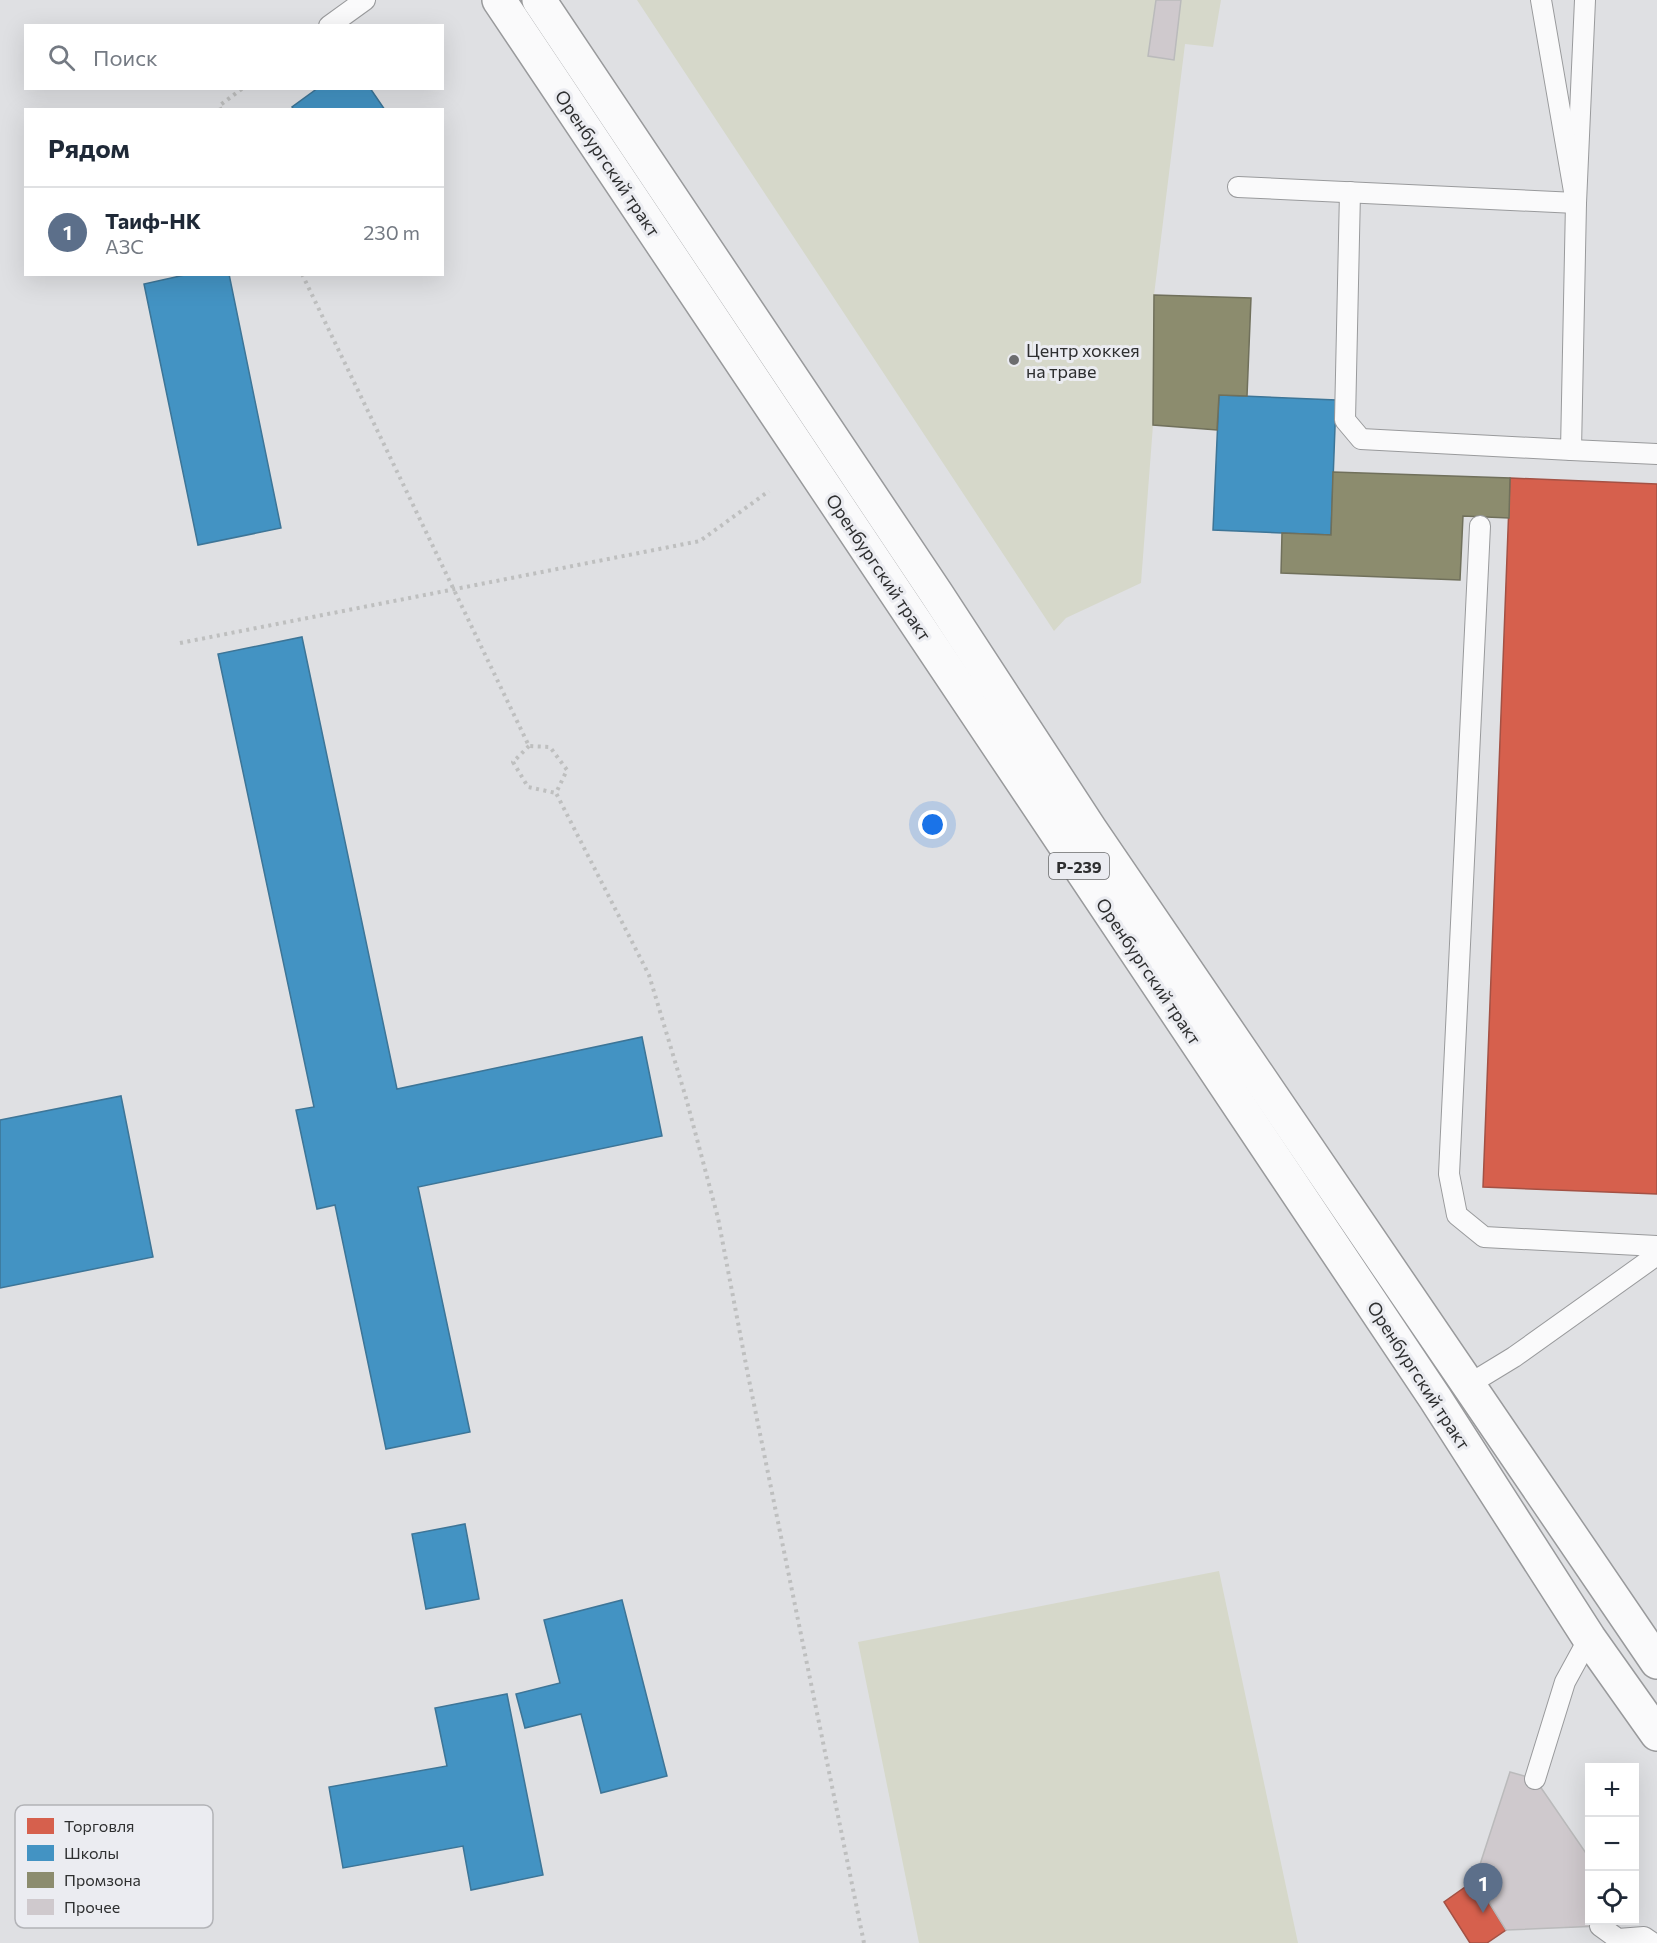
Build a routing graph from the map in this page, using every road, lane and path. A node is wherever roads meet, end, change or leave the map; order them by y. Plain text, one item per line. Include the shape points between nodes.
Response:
1 (365, 0) edge
2 (499, 0) edge
3 (538, 0) edge
4 (1541, 0) edge
5 (1585, 0) edge
6 (332, 24) edge
7 (240, 90) edge
8 (220, 108) edge
9 (1238, 187) dead end
10 (1350, 192) junction
11 (1576, 203) junction
12 (303, 276) edge
13 (1571, 450) junction
14 (1657, 454) edge
15 (770, 491) dead end
16 (1480, 526) dead end
17 (454, 590) junction
18 (180, 643) dead end
19 (529, 746) junction
20 (556, 793) junction
21 (1657, 1246) edge
22 (1657, 1255) edge
23 (1468, 1384) junction
24 (1589, 1638) junction
25 (1657, 1662) edge
26 (1657, 1734) edge
27 (1535, 1779) dead end
28 (1600, 1926) dead end
29 (864, 1943) edge
30 (1653, 1943) edge

1 - 6 lane
2 - 24 main road, Оренбургский тракт / Р-239 via 1435,1398
3 - 23 main road, Оренбургский тракт / Р-239 via 1090,829
4 - 11 lane
5 - 11 lane
7 - 8 path
9 - 10 lane
10 - 11 lane
10 - 13 lane via 1345,420 1361,439
11 - 13 lane
12 - 17 path
13 - 14 lane
15 - 17 path via 700,542
16 - 21 lane via 1449,1174 1457,1215 1484,1237
17 - 18 path
17 - 19 path
19 - 20 path via 550,747 567,770
19 - 20 path via 513,762 528,787
20 - 29 path via 649,975 686,1098 718,1218
22 - 23 lane via 1514,1357
23 - 25 main road, Оренбургский тракт / Р-239
24 - 26 main road, Оренбургский тракт / Р-239
24 - 27 lane via 1565,1682
28 - 30 lane via 1618,1939 1644,1938

